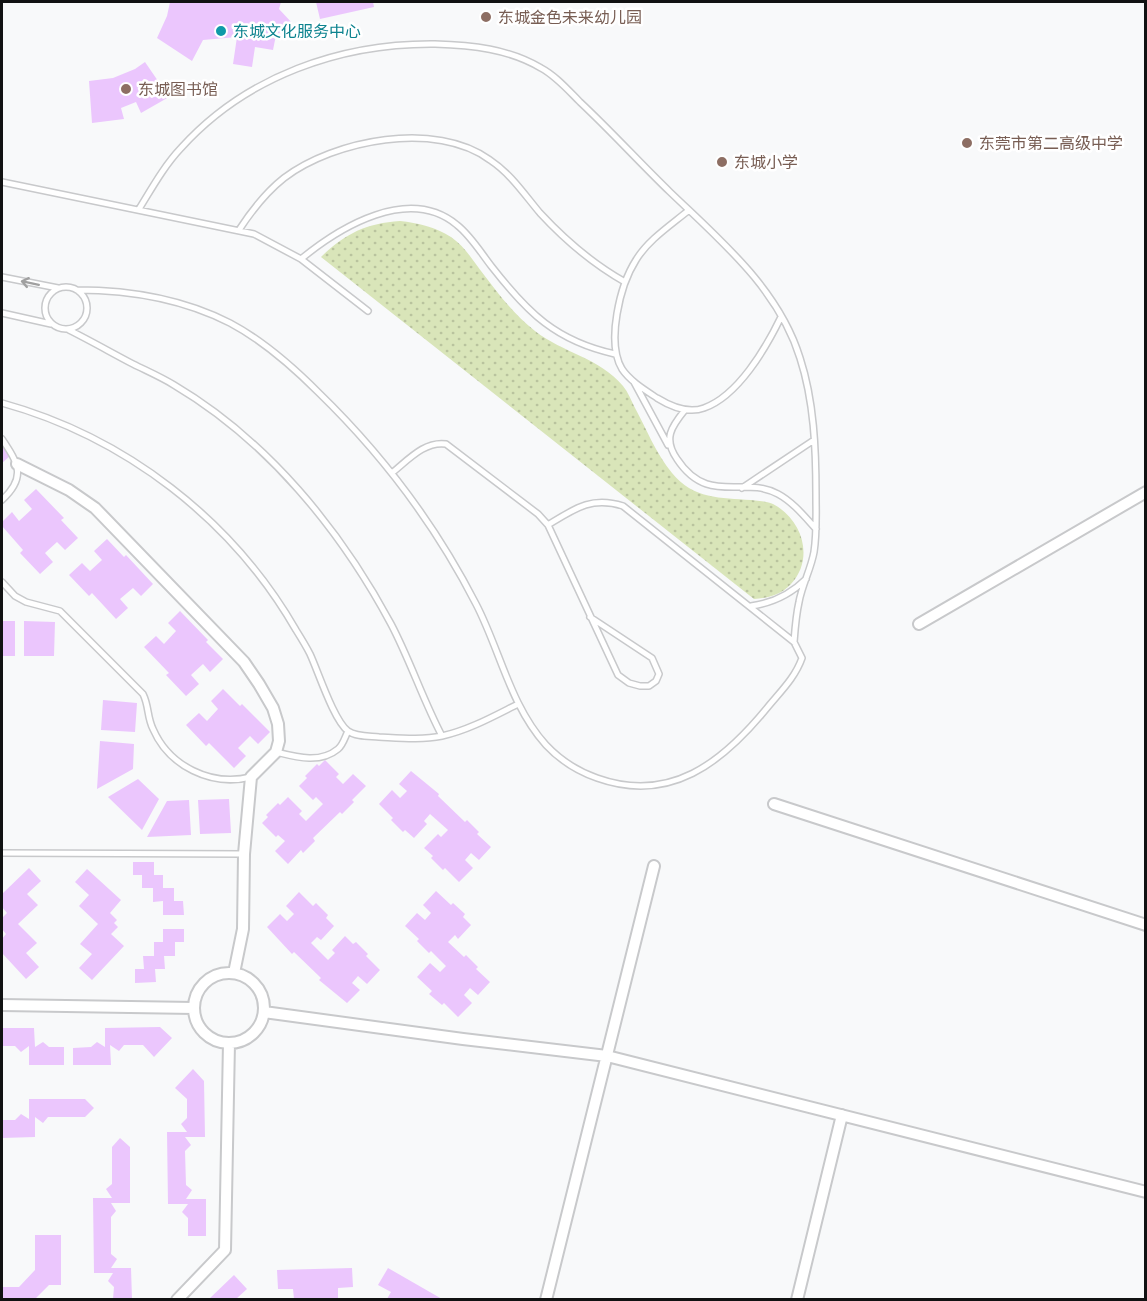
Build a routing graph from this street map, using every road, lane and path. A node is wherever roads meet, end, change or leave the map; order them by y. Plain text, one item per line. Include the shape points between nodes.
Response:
1 (2, 182) edge
2 (139, 209) junction
3 (689, 210) junction
4 (239, 230) junction
5 (301, 259) junction
6 (2, 277) edge
7 (625, 282) junction
8 (58, 288) junction
9 (77, 290) junction
10 (368, 311) dead end
11 (2, 313) edge
12 (781, 316) junction
13 (51, 324) junction
14 (69, 330) junction
15 (615, 354) junction
16 (633, 381) junction
17 (2, 403) edge
18 (685, 410) junction
19 (2, 439) edge
20 (814, 440) junction
21 (672, 453) junction
22 (17, 464) junction
23 (393, 472) junction
24 (742, 488) junction
25 (1146, 492) edge
26 (2, 500) edge
27 (548, 525) junction
28 (816, 529) junction
29 (807, 578) junction
30 (2, 582) edge
31 (750, 606) junction
32 (590, 617) junction
33 (919, 624) dead end
34 (794, 642) junction
35 (518, 704) junction
36 (348, 731) junction
37 (442, 736) junction
38 (276, 752) junction
39 (251, 777) junction
40 (774, 804) dead end
41 (2, 853) edge
42 (244, 854) junction
43 (654, 866) dead end
44 (1146, 925) edge
45 (234, 973) junction
46 (2, 1005) edge
47 (194, 1008) junction
48 (264, 1012) junction
49 (229, 1043) junction
50 (607, 1056) junction
51 (842, 1115) junction
52 (1146, 1192) edge
53 (177, 1299) edge
54 (546, 1299) edge
55 (797, 1299) edge

1 - 2 lane
2 - 3 lane via 182,147 208,122 264,83 305,64 337,55 420,44 500,51 543,69
2 - 4 lane
3 - 7 lane via 637,258
3 - 12 lane via 739,259
4 - 5 lane via 271,241
4 - 7 lane via 255,205 284,178 336,151 373,141 448,142 475,149 506,172 559,233
5 - 10 lane
5 - 15 lane via 339,230 364,218 407,209 444,215 473,241 519,301 546,324 567,339
8 -> 6 lane
7 - 15 lane via 618,304
8 - 9 lane
8 - 13 lane via 45,304
9 - 14 lane via 86,300 87,313 81,324
9 - 23 lane via 145,294 189,306 231,324 269,348 303,378
11 - 13 lane
12 - 18 lane via 752,367 724,397 701,410
12 - 20 lane via 800,356
13 - 14 lane
14 - 37 lane via 174,385 248,438 284,475 317,511 392,626
15 - 16 lane via 622,370
16 - 18 lane via 668,405
16 - 21 lane
17 - 36 lane via 40,415 116,451 151,472 224,533 283,608
18 - 21 lane via 671,429
19 - 22 lane
20 - 24 lane
20 - 28 lane
21 - 24 lane via 693,477 708,485
22 - 26 lane via 15,483
22 - 38 street via 88,503 244,662 273,708 278,724
23 - 27 lane via 424,447 436,442 446,444
23 - 35 lane via 424,515 478,606
24 - 28 lane via 778,494
25 - 33 street
27 - 31 lane via 582,505 600,502 623,506
27 - 32 lane
28 - 29 lane
29 - 31 lane via 776,600
29 - 34 lane via 799,601
30 - 39 lane via 26,602 60,611 143,694 154,732 175,760 205,776
31 - 34 lane
32 - 32 lane via 618,675 640,686 656,681 659,674 652,658
34 - 35 lane via 802,658 797,672 752,726 724,753 671,783 613,784 585,774 546,745
35 - 37 lane
36 - 37 lane via 405,738
36 - 38 lane via 340,748 325,756 302,759
38 - 39 street
39 - 42 street
40 - 44 street
41 - 42 lane
42 - 45 street via 243,929
43 - 50 street
45 - 47 street via 213,976 205,982 196,995
45 - 48 street via 259,989
46 - 47 street
47 - 49 street via 199,1025 210,1037
48 - 49 street via 260,1026 251,1036
48 - 50 street
49 - 53 street via 225,1250
50 - 51 street
50 - 54 street
51 - 52 street
51 - 55 street

